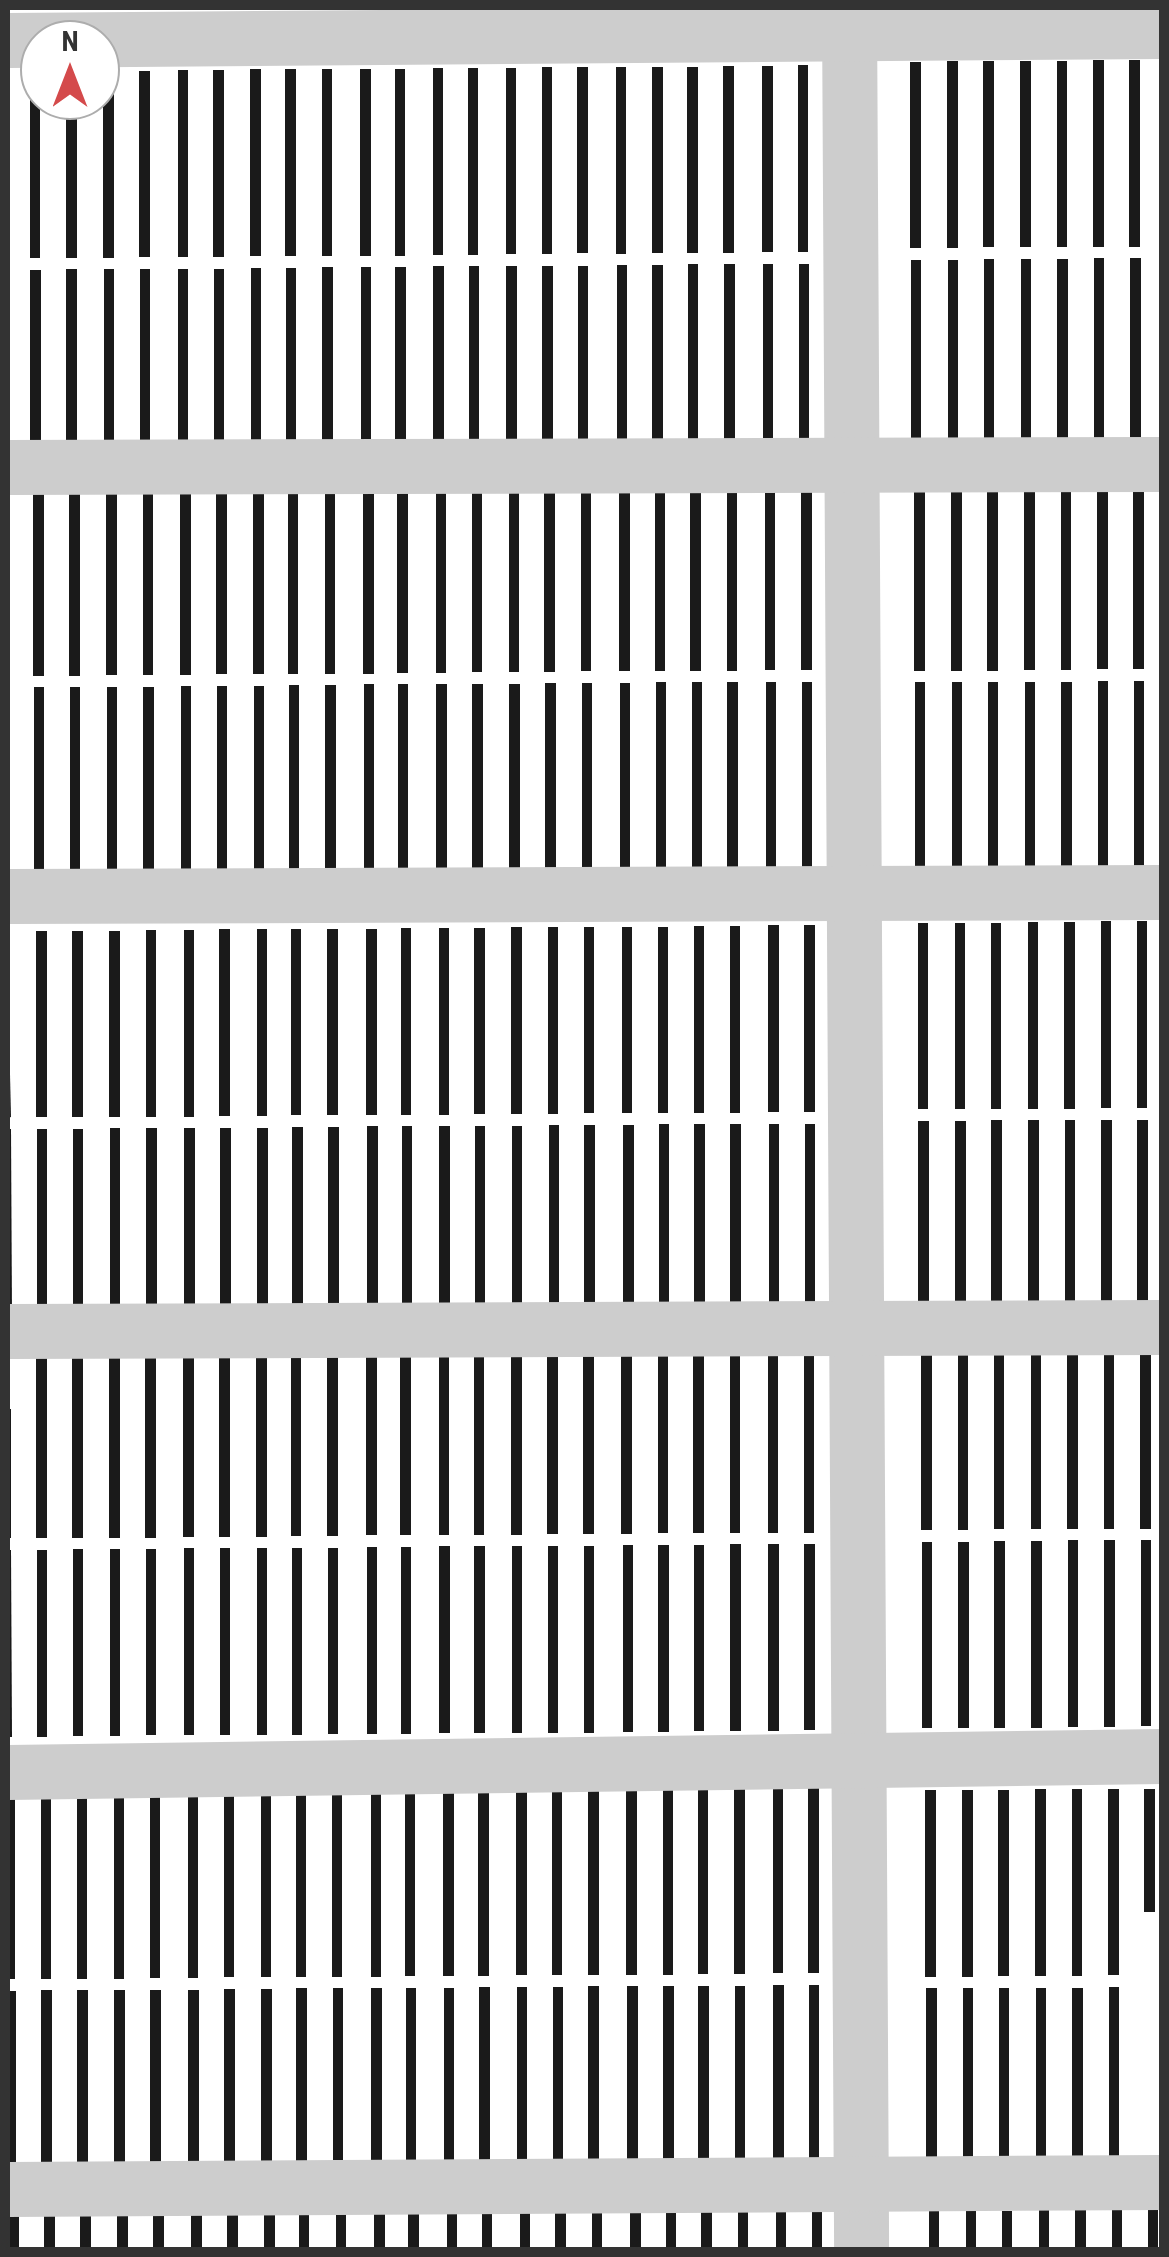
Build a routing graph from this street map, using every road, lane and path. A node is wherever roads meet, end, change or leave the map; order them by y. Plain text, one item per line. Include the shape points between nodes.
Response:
1 (850, 20) edge
2 (1162, 31) edge
3 (8, 40) edge
4 (1162, 464) edge
5 (852, 465) junction
6 (8, 467) edge
7 (1162, 892) edge
8 (854, 893) junction
9 (8, 896) edge
10 (1162, 1327) edge
11 (856, 1328) junction
12 (8, 1331) edge
13 (1162, 1756) edge
14 (859, 1760) junction
15 (8, 1772) edge
16 (1162, 2182) edge
17 (861, 2184) junction
18 (8, 2190) edge
19 (862, 2250) edge

1 - 2 lane
1 - 3 lane
1 - 5 lane
4 - 5 lane
5 - 6 lane
5 - 8 lane
7 - 8 lane
8 - 9 lane
8 - 11 lane
10 - 11 lane
11 - 12 lane
11 - 14 lane
13 - 14 lane
14 - 15 lane
14 - 17 lane
16 - 17 lane
17 - 18 lane
17 - 19 lane

